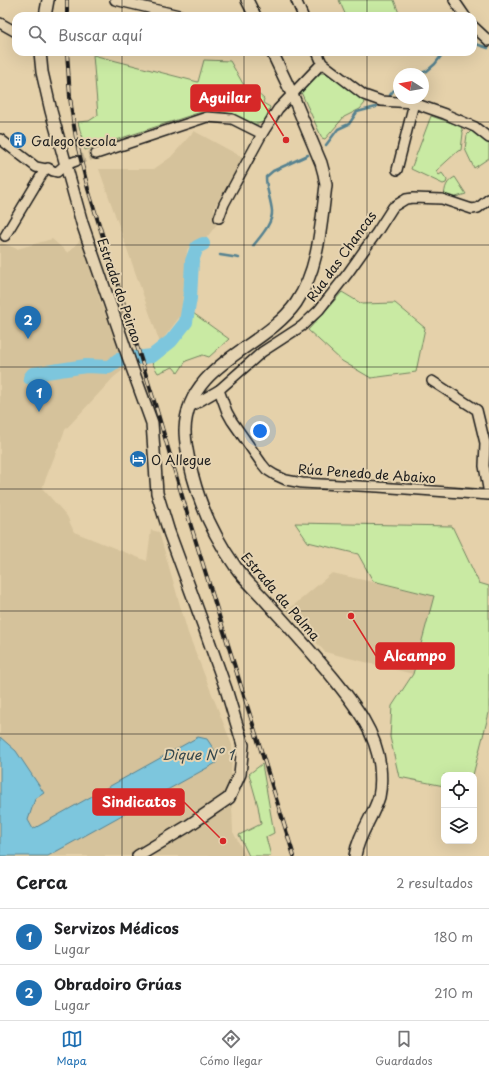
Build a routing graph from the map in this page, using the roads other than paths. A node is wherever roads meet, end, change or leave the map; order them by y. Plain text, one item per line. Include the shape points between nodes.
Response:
1 (48, 0) edge
2 (115, 0) edge
3 (247, 0) edge
4 (296, 0) edge
5 (454, 0) edge
6 (148, 4) edge
7 (46, 12) edge
8 (171, 12) edge
9 (253, 12) edge
10 (301, 12) edge
11 (462, 12) edge
12 (0, 23) edge
13 (12, 30) edge
14 (477, 30) edge
15 (489, 41) edge
16 (40, 56) edge
17 (274, 56) edge
18 (319, 56) edge
19 (322, 63) junction
20 (292, 94) junction
21 (393, 102) edge
22 (414, 104) edge
23 (417, 104) edge
24 (262, 134) junction
25 (489, 138) edge
26 (0, 139) edge
27 (96, 154) tunnel mouth
28 (71, 163) junction
29 (46, 169) junction
30 (397, 170) dead end
31 (489, 199) edge
32 (220, 218) dead end
33 (5, 236) dead end
34 (432, 381) dead end
35 (219, 390) junction
36 (188, 408) junction
37 (489, 494) edge
38 (138, 856) edge
39 (355, 856) edge

1 - 7 street
2 - 6 street
3 - 9 street
4 - 10 street
5 - 11 street
6 - 8 street
12 - 13 street
14 - 15 street
16 - 28 street, Estrada do Peirao via 56,131
17 - 20 street, Estrada da Palma
18 - 19 street
19 - 20 street
19 - 21 street via 364,95 381,101
20 - 24 street via 278,109
20 - 36 street, Estrada da Palma via 316,151 326,185 316,252 306,285 285,316 213,372 198,389
22 - 30 street
23 - 25 street via 475,127
24 - 27 street via 232,119 206,117
24 - 32 street via 224,204
26 - 29 street via 36,167
28 - 29 street via 57,172
28 - 38 street, Estrada do Peirao via 82,223 152,423 157,493 243,745 240,774 229,798
29 - 33 street
31 - 35 street, Rúa das Chancas via 478,208 442,199 414,198 406,199 393,207 352,267 318,310 302,326 262,352
34 - 37 street via 477,410 485,443 484,466
35 - 36 street, Rúa das Chancas
35 - 37 street, Rúa Penedo de Abaixo via 232,421 262,464 286,480
36 - 39 street, Estrada da Palma via 186,450 197,492 213,531 235,566 352,701 378,752 381,783 378,798

